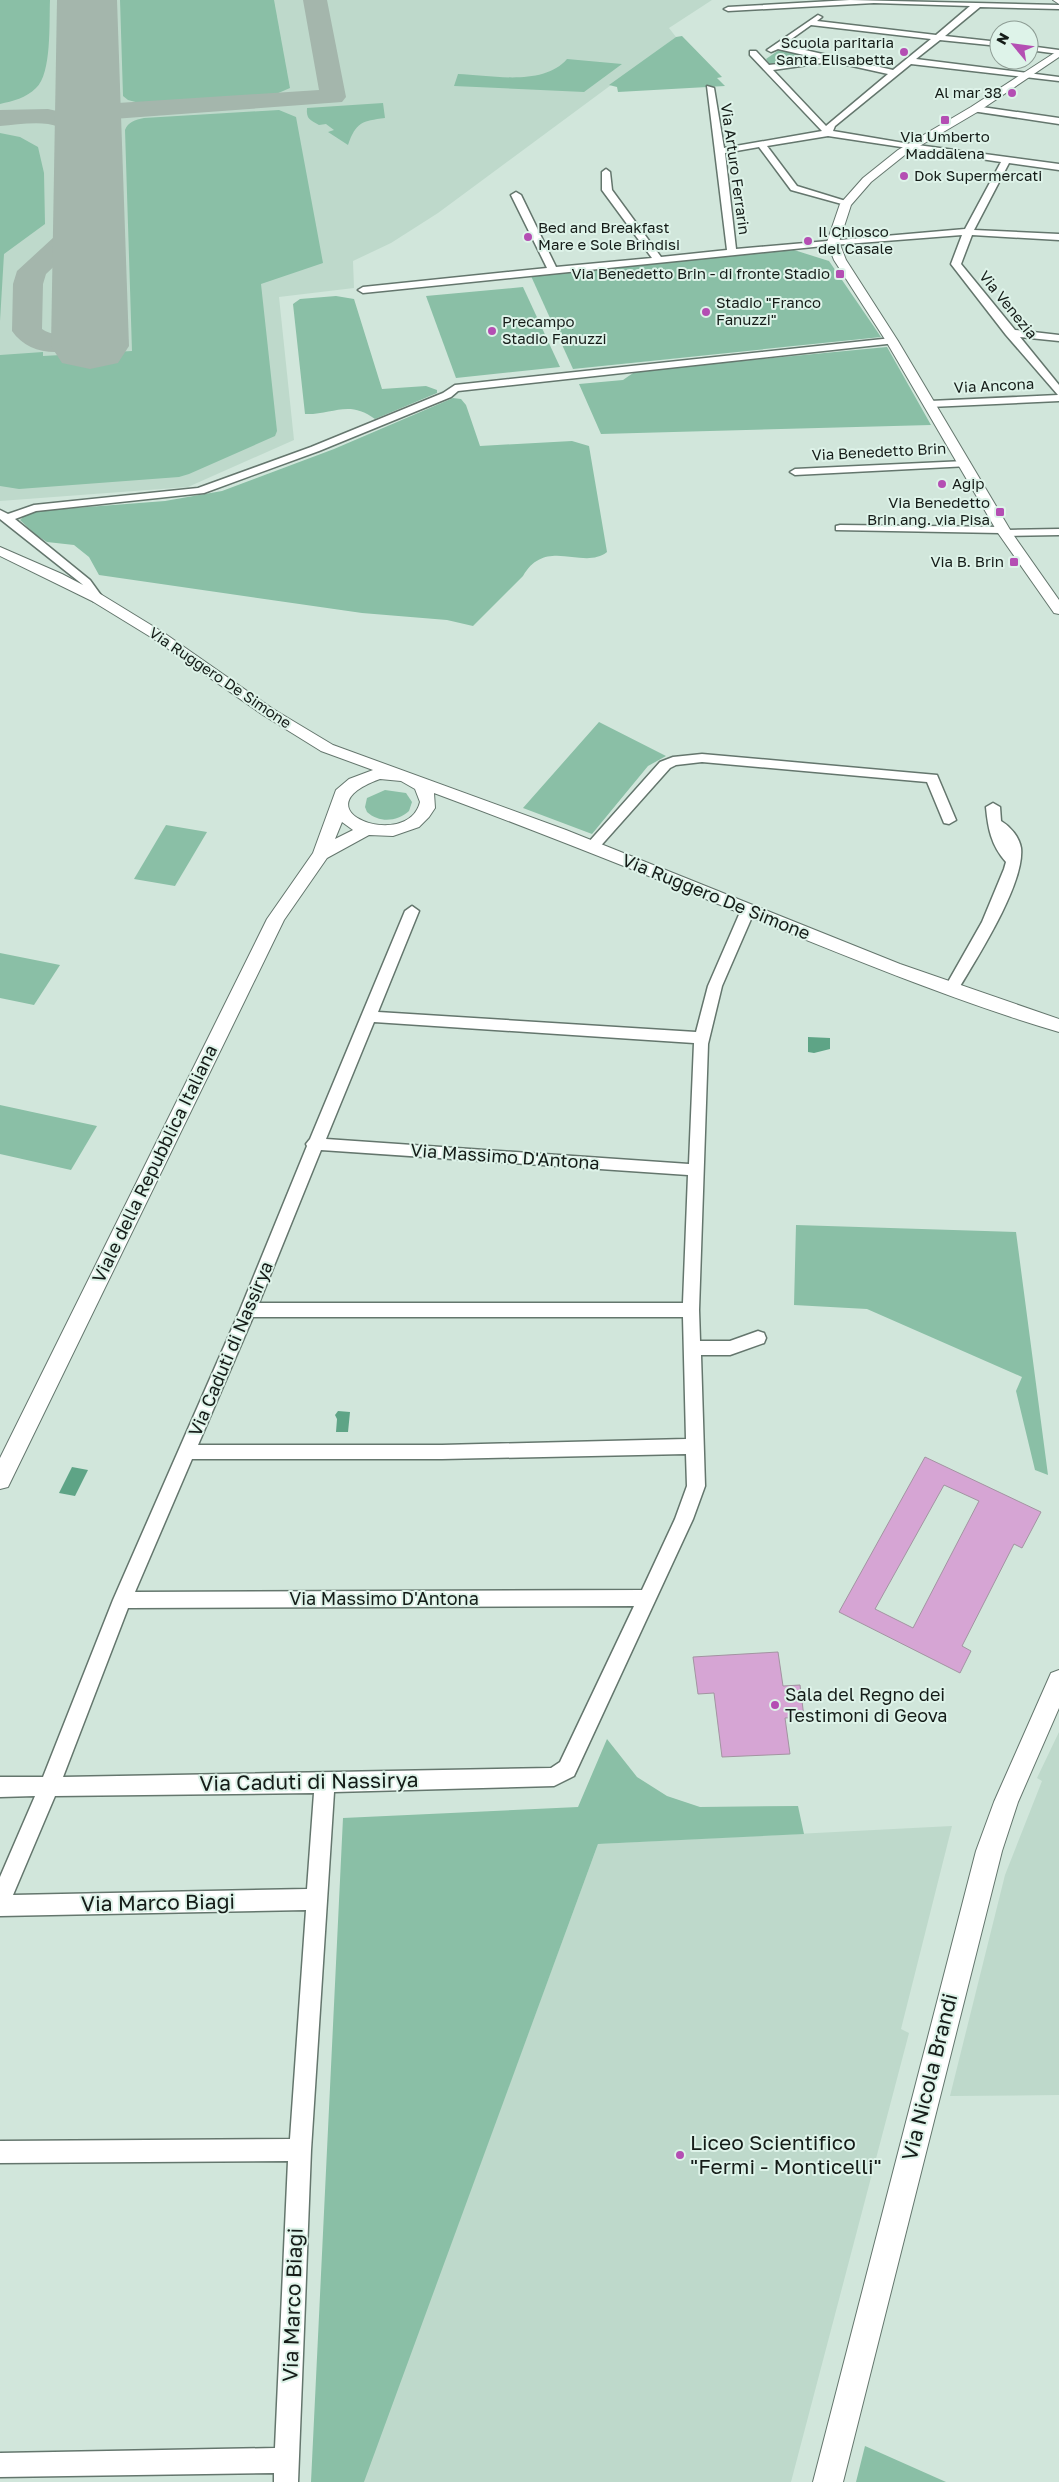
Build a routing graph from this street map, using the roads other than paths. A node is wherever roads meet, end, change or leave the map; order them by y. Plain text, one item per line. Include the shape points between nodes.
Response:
1 (836, 3) junction
2 (977, 5) junction
3 (1059, 8) edge
4 (728, 9) dead end
5 (810, 23) junction
6 (938, 37) junction
7 (989, 43) edge
8 (776, 46) junction
9 (1039, 50) edge
10 (1059, 53) edge
11 (832, 59) junction
12 (909, 61) junction
13 (767, 68) junction
14 (895, 73) junction
15 (1026, 75) junction
16 (1059, 80) edge
17 (710, 88) dead end
18 (975, 109) junction
19 (1059, 121) edge
20 (828, 133) junction
21 (760, 144) junction
22 (910, 147) junction
23 (720, 151) junction
24 (1006, 160) junction
25 (1059, 168) edge
26 (606, 172) dead end
27 (516, 195) dead end
28 (846, 204) junction
29 (968, 232) junction
30 (1059, 237) edge
31 (833, 242) junction
32 (732, 253) junction
33 (659, 260) junction
34 (553, 270) junction
35 (363, 290) dead end
36 (1010, 332) junction
37 (1059, 338) edge
38 (892, 341) junction
39 (454, 388) joint
40 (1059, 392) edge
41 (1059, 398) edge
42 (930, 404) junction
43 (965, 464) junction
44 (795, 472) dead end
45 (3, 516) edge
46 (840, 528) dead end
47 (1004, 532) junction
48 (1059, 532) edge
49 (0, 552) edge
50 (96, 598) junction
51 (1059, 610) edge
52 (345, 755) junction
53 (406, 777) junction
54 (354, 783) junction
55 (481, 806) junction
56 (340, 807) junction
57 (993, 807) dead end
58 (426, 811) junction
59 (949, 820) dead end
60 (367, 829) junction
61 (592, 847) junction
62 (321, 854) junction
63 (1012, 860) joint
64 (748, 910) junction
65 (412, 911) dead end
66 (951, 989) junction
67 (370, 1017) junction
68 (1059, 1026) edge
69 (702, 1038) junction
70 (314, 1144) junction
71 (696, 1170) junction
72 (248, 1310) junction
73 (691, 1310) junction
74 (758, 1338) dead end
75 (692, 1348) junction
76 (695, 1446) junction
77 (188, 1452) junction
78 (0, 1480) edge
79 (646, 1598) junction
80 (122, 1600) junction
81 (1059, 1681) edge
82 (325, 1783) junction
83 (50, 1786) junction
84 (0, 1787) edge
85 (317, 1899) junction
86 (0, 1902) edge
87 (0, 1906) edge
88 (300, 2150) junction
89 (0, 2152) edge
90 (0, 2465) edge
91 (287, 2471) edge
92 (828, 2482) edge

1 - 2 street via 874,1
1 - 4 street
1 - 5 street
2 - 3 street
2 - 6 street
5 - 6 street
5 - 8 street
6 - 7 street
6 - 12 street
8 - 11 street
8 - 13 street via 756,56
9 - 10 street
10 - 15 street
11 - 13 street
11 - 14 street
12 - 14 street
12 - 15 street
13 - 20 street
14 - 20 street via 831,125
15 - 16 street
15 - 18 street
17 - 23 street, Via Arturo Ferrarin
18 - 19 street
18 - 22 street
20 - 21 street
20 - 22 street
21 - 23 street
21 - 28 street via 794,188
22 - 24 street
22 - 28 street via 864,182
23 - 32 street, Via Arturo Ferrarin
24 - 25 street
24 - 29 street
26 - 33 street via 607,190
27 - 34 street
28 - 31 street
29 - 30 street
29 - 31 street
29 - 36 street, Via Venezia via 956,264
31 - 32 street
31 - 38 street, Via Benedetto Brin via 840,260
32 - 33 street
33 - 34 street
34 - 35 street
36 - 37 street
36 - 40 street, Via Venezia
38 - 39 street
38 - 42 street, Via Benedetto Brin
39 - 45 street via 447,395 315,450 200,491 34,508
41 - 42 street, Via Ancona
42 - 43 street, Via Benedetto Brin
43 - 44 street, Via Benedetto Brin
43 - 47 street, Via Benedetto Brin
45 - 50 street via 86,582
46 - 47 street
47 - 48 street
47 - 51 street, Via Benedetto Brin
49 - 50 street, Via Ruggero De Simone
50 - 52 street, Via Ruggero De Simone via 159,636 295,729
52 - 53 street, Via Ruggero De Simone
52 - 54 street via 354,773
53 - 54 street, Via Ruggero De Simone via 378,774
53 - 55 street, Via Ruggero De Simone
53 - 58 street, Via Ruggero De Simone via 424,789 429,797
54 - 56 street via 340,798
55 - 58 street, Via Ruggero De Simone
55 - 61 street, Via Ruggero De Simone
56 - 60 street via 343,816 351,823
56 - 62 street, Viale della Repubblica Italiana
57 - 63 street via 994,823 1007,831 1014,849
58 - 60 street via 404,828
59 - 61 street via 932,778 702,758 682,759 665,765
60 - 62 street, Viale della Repubblica Italiana
61 - 64 street, Via Ruggero De Simone
62 - 78 street, Viale della Repubblica Italiana via 276,919
63 - 66 street via 1004,891
64 - 66 street, Via Ruggero De Simone
64 - 69 street via 715,986
65 - 67 street, Via Caduti di Nassirya
66 - 68 street, Via Ruggero De Simone
67 - 69 street
67 - 70 street, Via Caduti di Nassirya
69 - 71 street
70 - 71 street, Via Massimo D'Antona
70 - 72 street, Via Caduti di Nassirya
71 - 73 street
72 - 73 street
72 - 77 street, Via Caduti di Nassirya
73 - 75 street
74 - 75 street via 730,1348
75 - 76 street
76 - 77 street via 442,1452
76 - 79 street via 696,1486
77 - 80 street, Via Caduti di Nassirya
79 - 80 street, Via Massimo D'Antona
79 - 82 street, Via Caduti di Nassirya via 567,1768 554,1776
80 - 83 street, Via Caduti di Nassirya
81 - 92 street, Via Nicola Brandi via 1006,1802 989,1851
82 - 83 street, Via Caduti di Nassirya
82 - 85 street, Via Marco Biagi
83 - 84 street, Via Caduti di Nassirya
83 - 86 street, Via Caduti di Nassirya
85 - 87 street, Via Marco Biagi
85 - 88 street, Via Marco Biagi
88 - 89 street
88 - 91 street, Via Marco Biagi
90 - 91 street, Via Marco Biagi

